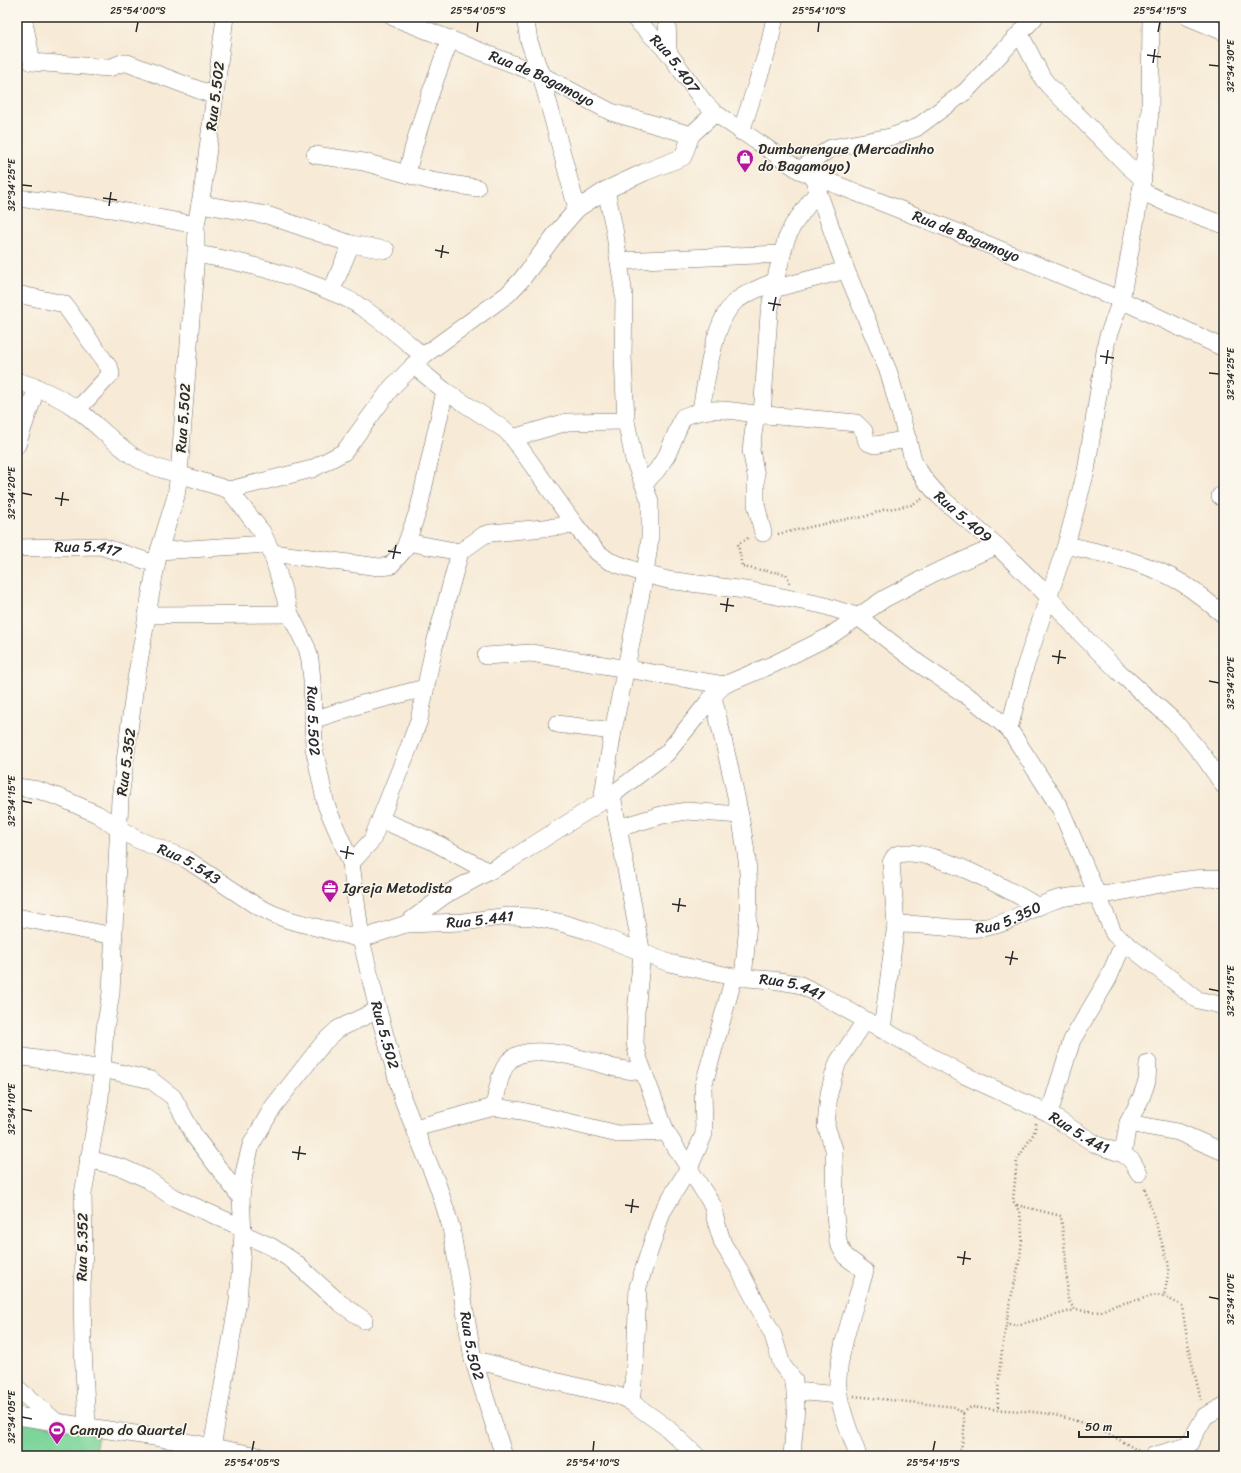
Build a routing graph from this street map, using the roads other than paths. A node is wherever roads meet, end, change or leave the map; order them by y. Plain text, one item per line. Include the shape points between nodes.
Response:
1 (22, 17) edge
2 (225, 17) edge
3 (393, 17) edge
4 (525, 17) edge
5 (633, 17) edge
6 (667, 17) edge
7 (775, 17) edge
8 (1035, 17) edge
9 (1151, 17) edge
10 (1188, 17) edge
11 (1224, 32) edge
12 (1020, 34) junction
13 (450, 40) junction
14 (668, 52) junction
15 (541, 75) junction
16 (215, 96) junction
17 (715, 113) junction
18 (741, 132) junction
19 (691, 135) junction
20 (315, 156) dead end
21 (406, 174) junction
22 (810, 179) junction
23 (1142, 185) junction
24 (478, 188) dead end
25 (606, 190) junction
26 (17, 198) edge
27 (200, 204) junction
28 (577, 209) junction
29 (196, 225) junction
30 (1224, 225) edge
31 (351, 244) junction
32 (386, 250) dead end
33 (196, 254) junction
34 (782, 254) junction
35 (619, 261) junction
36 (846, 270) junction
37 (774, 285) junction
38 (331, 292) junction
39 (17, 294) edge
40 (1120, 300) junction
41 (1224, 348) edge
42 (418, 361) junction
43 (17, 381) edge
44 (37, 387) junction
45 (445, 391) junction
46 (77, 410) junction
47 (701, 410) junction
48 (762, 415) junction
49 (626, 421) junction
50 (513, 438) junction
51 (908, 440) junction
52 (17, 445) edge
53 (179, 474) junction
54 (644, 484) junction
55 (229, 490) junction
56 (575, 525) junction
57 (763, 532) road end
58 (407, 542) junction
59 (1066, 545) junction
60 (997, 546) junction
61 (17, 548) edge
62 (270, 549) junction
63 (460, 552) junction
64 (158, 558) junction
65 (645, 574) junction
66 (1049, 596) junction
67 (290, 614) junction
68 (147, 615) junction
69 (1224, 615) edge
70 (857, 616) junction
71 (486, 656) dead end
72 (625, 669) junction
73 (426, 688) junction
74 (719, 690) junction
75 (313, 720) junction
76 (557, 724) dead end
77 (1009, 729) junction
78 (613, 731) junction
79 (1224, 786) edge
80 (17, 787) edge
81 (607, 798) junction
82 (740, 815) junction
83 (381, 820) junction
84 (118, 828) junction
85 (618, 828) junction
86 (351, 864) junction
87 (487, 871) junction
88 (1224, 879) edge
89 (1098, 895) junction
90 (1036, 906) junction
91 (17, 917) edge
92 (406, 924) junction
93 (896, 924) junction
94 (114, 936) junction
95 (361, 939) junction
96 (1124, 942) junction
97 (642, 954) junction
98 (738, 978) junction
99 (1224, 1006) edge
100 (378, 1010) junction
101 (865, 1021) junction
102 (882, 1030) junction
103 (17, 1056) edge
104 (103, 1061) junction
105 (1148, 1063) dead end
106 (643, 1072) junction
107 (494, 1107) junction
108 (1044, 1111) junction
109 (1128, 1123) junction
110 (415, 1128) junction
111 (666, 1132) junction
112 (1224, 1152) edge
113 (1123, 1154) junction
114 (88, 1159) junction
115 (689, 1168) junction
116 (1139, 1173) road end
117 (241, 1198) junction
118 (243, 1231) junction
119 (364, 1320) dead end
120 (474, 1359) junction
121 (17, 1388) edge
122 (796, 1391) junction
123 (839, 1395) junction
124 (632, 1402) junction
125 (1224, 1406) edge
126 (17, 1416) edge
127 (55, 1421) junction
128 (87, 1426) junction
129 (217, 1451) edge
130 (1188, 1451) edge
131 (1146, 1454) edge
132 (259, 1456) edge
133 (504, 1456) edge
134 (697, 1456) edge
135 (792, 1456) edge
136 (858, 1456) edge

1 - 16 street via 32,62 109,68 127,63
2 - 16 street, Rua 5.502
3 - 13 street, Rua de Bagamoyo
4 - 15 street via 529,41
5 - 14 street, Rua 5.407
6 - 14 street
7 - 18 street via 769,46
8 - 12 street
9 - 23 street via 1150,112
10 - 11 street
12 - 22 street via 966,91 916,128 890,137 831,148
12 - 23 street via 1049,86 1127,165
13 - 15 street, Rua de Bagamoyo
13 - 21 street via 428,98
14 - 17 street, Rua 5.407 via 703,101
15 - 19 street, Rua de Bagamoyo via 612,112
15 - 28 street
16 - 27 street, Rua 5.502
17 - 18 street, Rua de Bagamoyo
17 - 19 street
18 - 22 street, Rua de Bagamoyo
19 - 25 street via 683,157
20 - 21 street via 364,162
21 - 24 street via 431,181
22 - 34 street
22 - 36 street, Rua 5.409
22 - 40 street, Rua de Bagamoyo via 967,236
23 - 30 street via 1173,206
23 - 40 street
25 - 28 street
25 - 35 street
26 - 29 street via 111,209
27 - 29 street, Rua 5.502
27 - 31 street via 267,215
28 - 42 street via 508,294
29 - 33 street, Rua 5.502
31 - 32 street
31 - 38 street
33 - 38 street via 235,260 285,273
33 - 53 street, Rua 5.502
34 - 35 street
34 - 37 street
35 - 49 street via 624,296
36 - 37 street
36 - 51 street, Rua 5.409 via 889,373
37 - 47 street via 737,300 723,317
37 - 48 street
38 - 42 street via 365,309 387,325
39 - 46 street via 64,304 110,369 111,374
40 - 41 street, Rua de Bagamoyo
40 - 59 street via 1107,339 1086,471
42 - 45 street
42 - 55 street via 392,387 344,452 312,469
43 - 44 street
44 - 46 street
44 - 52 street
45 - 50 street via 504,429
45 - 58 street via 419,508
46 - 53 street via 126,451
47 - 48 street via 724,409
47 - 54 street via 683,416 667,455
48 - 51 street via 856,423 864,431 866,442 870,444
48 - 57 street via 755,420 751,450 756,476 756,504
49 - 50 street via 566,422
49 - 54 street via 634,460
50 - 56 street
51 - 60 street, Rua 5.409 via 914,463 924,480
53 - 55 street, Rua 5.502
53 - 64 street, Rua 5.352 via 176,496
54 - 65 street via 650,501 650,538
55 - 62 street, Rua 5.502 via 262,532
56 - 63 street via 491,533
56 - 65 street via 597,552 609,561
58 - 62 street via 390,566 379,567
58 - 63 street
59 - 66 street
59 - 69 street via 1156,570 1183,584
60 - 66 street, Rua 5.409
60 - 70 street via 934,573
61 - 64 street, Rua 5.417 via 100,546
62 - 64 street
62 - 67 street, Rua 5.502
63 - 73 street
64 - 68 street, Rua 5.352
65 - 70 street via 752,591 822,605
65 - 72 street
66 - 77 street via 1025,667
66 - 79 street, Rua 5.409 via 1085,638 1174,722 1204,757
67 - 68 street
67 - 75 street, Rua 5.502 via 310,660
68 - 84 street, Rua 5.352
70 - 74 street via 830,636
70 - 77 street
71 - 72 street via 531,654
72 - 74 street
72 - 78 street
73 - 75 street via 362,704
73 - 83 street via 417,726
74 - 81 street via 667,753
74 - 82 street
75 - 86 street, Rua 5.502 via 314,748 326,805
76 - 78 street
77 - 89 street via 1060,808
78 - 81 street
80 - 84 street, Rua 5.543 via 38,790 61,798 97,814
81 - 85 street
81 - 87 street via 510,860
82 - 85 street via 687,811 662,815
82 - 98 street via 747,861 749,919
83 - 86 street via 372,840
83 - 87 street via 432,841
84 - 94 street, Rua 5.352
84 - 95 street, Rua 5.543 via 136,839 186,859 255,905 273,914
85 - 97 street
86 - 95 street, Rua 5.502
87 - 92 street via 445,895
88 - 89 street, Rua 5.350 via 1188,880
89 - 90 street, Rua 5.350 via 1081,895
89 - 96 street via 1114,934
90 - 93 street, Rua 5.350 via 1014,918 988,926 960,929
90 - 93 street via 1009,890 941,860 914,854 898,854 892,863
91 - 94 street
92 - 95 street
92 - 97 street, Rua 5.441 via 463,922 509,916 534,917 586,930
93 - 102 street
94 - 104 street, Rua 5.352 via 111,993
95 - 100 street, Rua 5.502
96 - 99 street via 1198,1000
96 - 108 street via 1108,979 1072,1040
97 - 98 street, Rua 5.441 via 669,963
97 - 106 street via 636,1012 636,1042
98 - 101 street, Rua 5.441 via 798,984
98 - 115 street via 703,1087 704,1134
100 - 110 street, Rua 5.502 via 403,1100
100 - 117 street via 338,1029 324,1042 285,1090 251,1145
101 - 102 street, Rua 5.441
101 - 123 street via 838,1062 829,1094 826,1126 834,1149 834,1215 838,1242 845,1256 865,1271 843,1350
102 - 108 street, Rua 5.441 via 964,1075
103 - 104 street
104 - 114 street, Rua 5.352
104 - 117 street via 151,1080 173,1097 195,1137
105 - 109 street via 1147,1081
106 - 107 street via 547,1052 516,1056 504,1068
106 - 111 street
107 - 110 street
107 - 111 street via 522,1111 618,1134
108 - 113 street, Rua 5.441 via 1097,1145
109 - 112 street via 1178,1132
109 - 113 street
110 - 120 street, Rua 5.502 via 451,1227
111 - 115 street
113 - 116 street, Rua 5.441 via 1132,1161
114 - 118 street via 123,1168 147,1179 171,1196
114 - 128 street, Rua 5.352 via 83,1194 82,1286
115 - 122 street via 713,1206 723,1244 773,1335 782,1365 794,1380
115 - 124 street via 662,1212 639,1281
117 - 118 street
118 - 119 street via 293,1261 340,1303
118 - 129 street via 238,1301
120 - 124 street via 619,1396
120 - 133 street, Rua 5.502
121 - 127 street
122 - 123 street
122 - 135 street
123 - 136 street
124 - 134 street via 666,1427
125 - 130 street via 1205,1416
126 - 127 street
127 - 128 street
128 - 129 street
129 - 132 street
130 - 131 street

